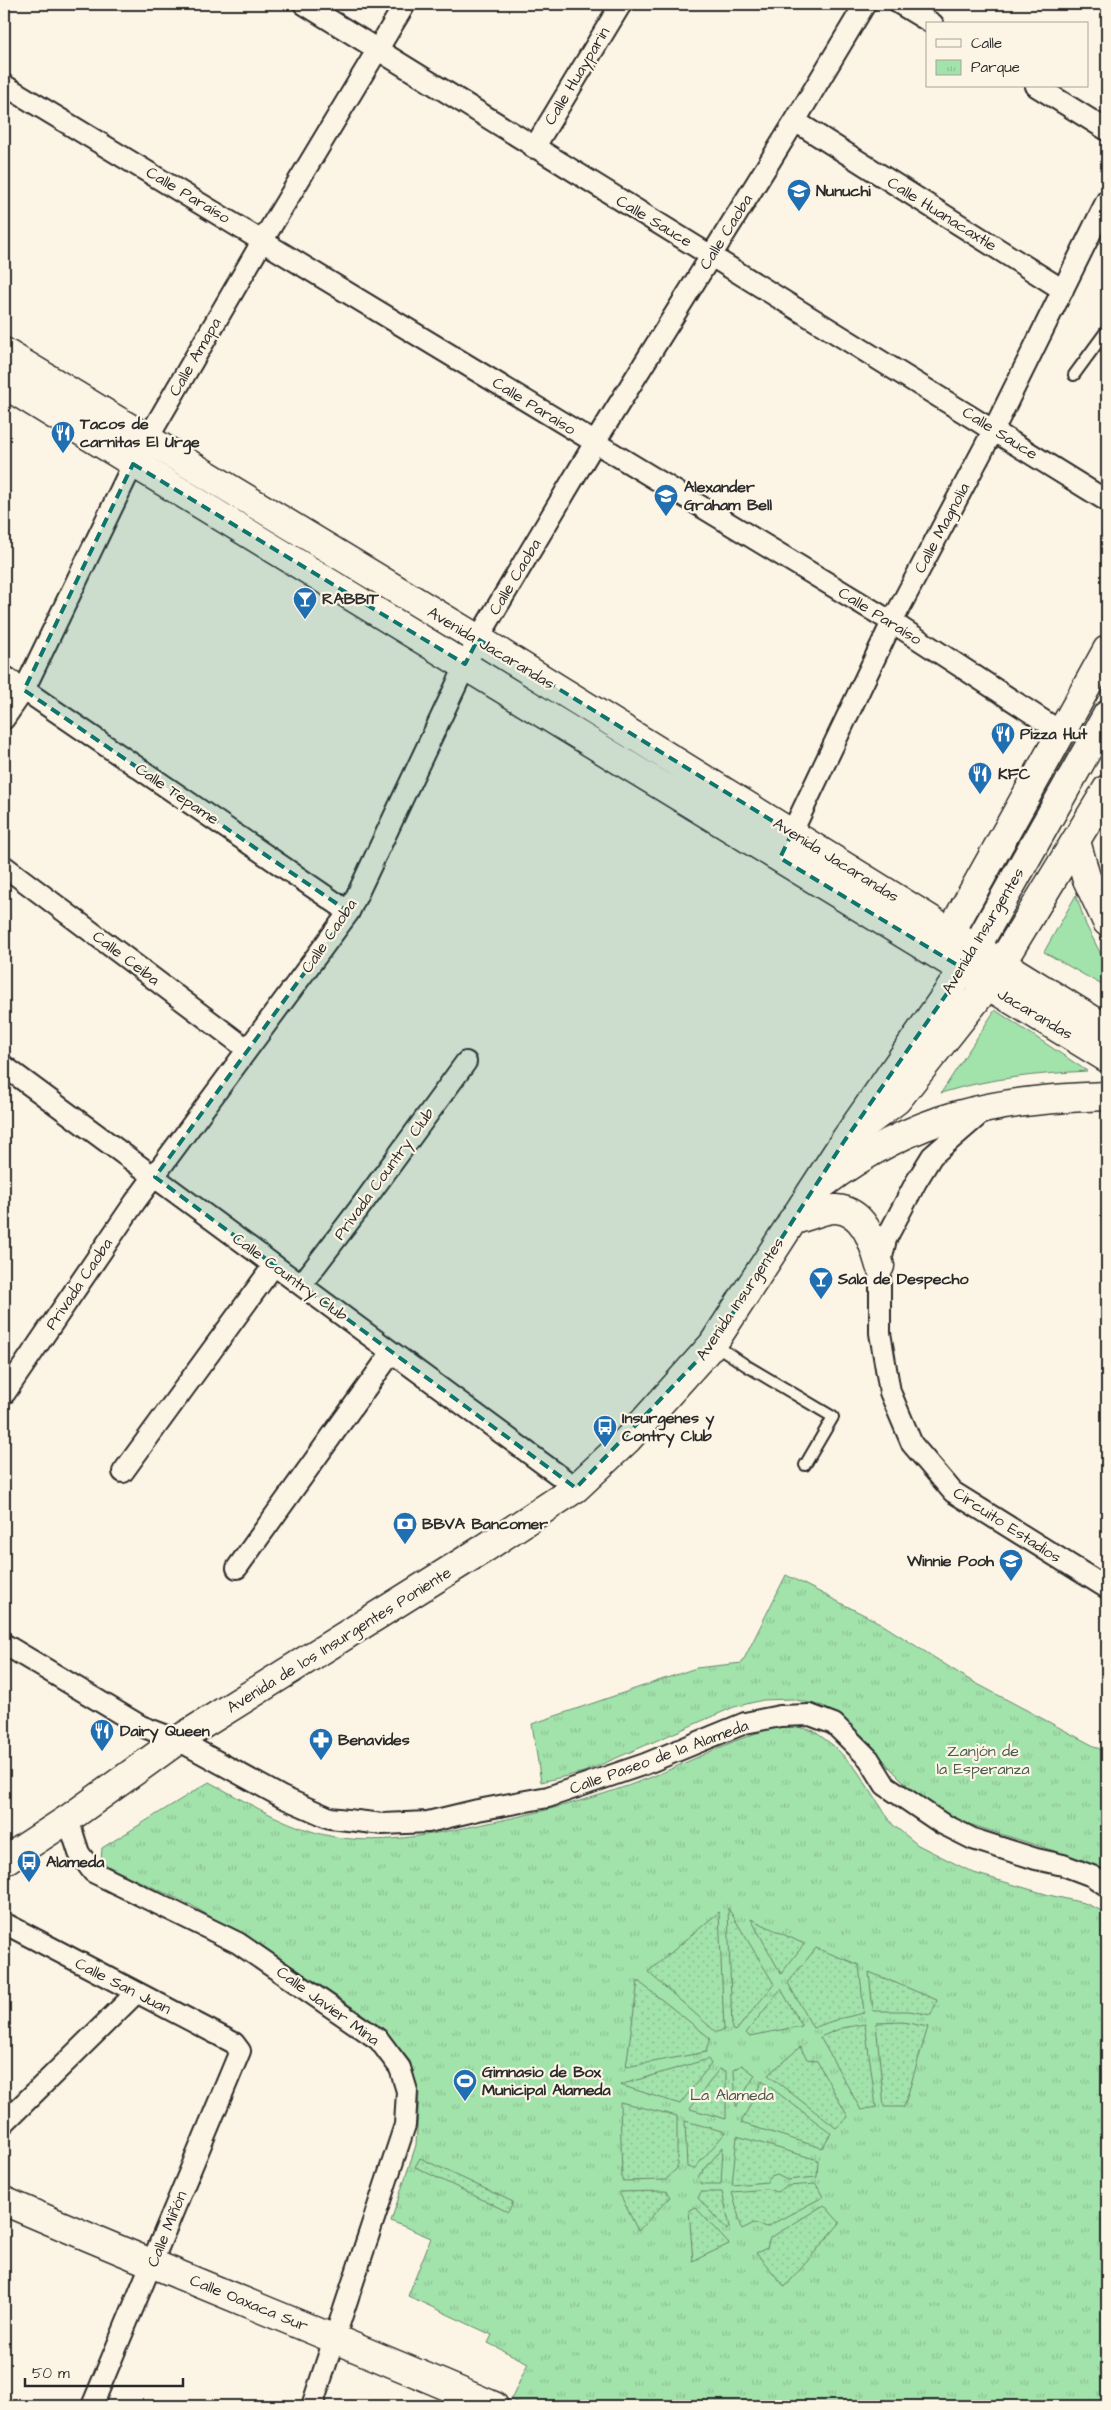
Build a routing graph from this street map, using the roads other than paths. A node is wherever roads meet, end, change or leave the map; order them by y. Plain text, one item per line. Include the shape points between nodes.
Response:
1 (304, 4) edge
2 (404, 4) edge
3 (620, 4) edge
4 (865, 4) edge
5 (900, 4) edge
6 (930, 22) edge
7 (378, 48) junction
8 (4, 84) edge
9 (1039, 88) edge
10 (795, 121) junction
11 (1107, 130) edge
12 (534, 148) junction
13 (1107, 200) edge
14 (263, 240) junction
15 (711, 255) junction
16 (1063, 290) junction
17 (1107, 330) edge
18 (4, 352) edge
19 (1074, 375) dead end
20 (4, 384) edge
21 (994, 429) junction
22 (148, 439) junction
23 (594, 444) junction
24 (134, 464) junction
25 (1107, 501) edge
26 (892, 622) junction
27 (478, 639) junction
28 (1107, 650) edge
29 (465, 664) junction
30 (4, 676) edge
31 (24, 690) junction
32 (1107, 714) edge
33 (4, 719) edge
34 (1061, 732) junction
35 (1107, 789) edge
36 (792, 833) junction
37 (1076, 841) junction
38 (780, 858) junction
39 (4, 866) edge
40 (350, 912) junction
41 (1107, 922) edge
42 (945, 942) junction
43 (970, 958) junction
44 (995, 974) junction
45 (1107, 1029) edge
46 (247, 1049) junction
47 (1107, 1058) edge
48 (466, 1062) dead end
49 (4, 1066) edge
50 (1107, 1096) edge
51 (990, 1106) junction
52 (845, 1140) junction
53 (155, 1177) junction
54 (792, 1221) junction
55 (274, 1265) junction
56 (880, 1266) junction
57 (301, 1285) junction
58 (713, 1344) junction
59 (392, 1352) junction
60 (5, 1393) edge
61 (805, 1465) dead end
62 (123, 1472) dead end
63 (576, 1488) junction
64 (237, 1568) dead end
65 (1107, 1588) edge
66 (4, 1644) edge
67 (178, 1740) junction
68 (68, 1819) junction
69 (4, 1861) edge
70 (1107, 1886) edge
71 (4, 1923) edge
72 (136, 1993) junction
73 (240, 2051) joint
74 (4, 2123) edge
75 (4, 2201) edge
76 (152, 2265) junction
77 (335, 2338) junction
78 (92, 2406) edge
79 (312, 2406) edge
80 (494, 2406) edge

1 - 7 street, Calle Sauce
2 - 7 street, Calle Amapa
3 - 12 street, Calle Huayparin
4 - 10 street, Calle Caoba
5 - 6 street
7 - 12 street, Calle Sauce
7 - 14 street, Calle Amapa
8 - 14 street, Calle Paraíso
9 - 11 street
10 - 15 street, Calle Caoba
10 - 16 street, Calle Huanacaxtle
12 - 15 street, Calle Sauce
13 - 16 street, Calle Magnolia
14 - 22 street, Calle Amapa
14 - 23 street, Calle Paraíso
15 - 21 street, Calle Sauce
15 - 23 street, Calle Caoba
16 - 21 street, Calle Magnolia
17 - 19 lane
18 - 22 main road, Avenida Jacarandas
20 - 24 main road, Avenida Jacarandas
21 - 25 street, Calle Sauce
21 - 26 street, Calle Magnolia
22 - 24 street, Calle Amapa
22 - 27 main road, Avenida Jacarandas
23 - 26 street, Calle Paraíso
23 - 27 street, Calle Caoba
24 - 29 main road, Avenida Jacarandas
24 - 31 street, Calle Amapa
26 - 34 street, Calle Paraíso
26 - 36 street, Calle Magnolia
27 - 29 street, Calle Caoba
27 - 36 main road, Avenida Jacarandas
28 - 34 main road
29 - 38 main road, Avenida Jacarandas
29 - 40 street, Calle Caoba
30 - 31 street, Calle Tepame
31 - 33 street, Calle Amapa
31 - 40 street, Calle Tepame
32 - 43 main road, Avenida Insurgentes
34 - 42 main road
35 - 37 main road
36 - 38 street, Calle Magnolia
36 - 42 main road, Avenida Jacarandas
37 - 41 main road via 1086,877
37 - 44 main road
38 - 42 main road, Avenida Jacarandas
39 - 46 street, Calle Ceiba
40 - 46 street, Calle Caoba
42 - 43 main road, Avenida Jacarandas
43 - 44 main road, Jacarandas
43 - 52 main road, Avenida Insurgentes
44 - 45 main road, Jacarandas
44 - 47 main road, Jacarandas
44 - 52 main road, Avenida Insurgentes via 897,1100
46 - 53 street, Calle Caoba
48 - 57 street, Privada Country Club
49 - 53 street, Calle Country Club
50 - 51 main road
51 - 54 main road via 921,1126 876,1148 823,1184
51 - 56 street, Circuito Estadios via 932,1156 895,1219
52 - 54 main road, Avenida Insurgentes
53 - 55 street, Calle Country Club
53 - 60 street, Privada Caoba
54 - 56 main road via 835,1208 852,1212 866,1228
54 - 58 main road, Avenida Insurgentes
55 - 57 street, Calle Country Club
55 - 62 street
56 - 65 street, Circuito Estadios via 880,1333 890,1392 912,1444 953,1492
57 - 59 street, Calle Country Club
58 - 61 lane via 833,1417
58 - 63 main road, Avenida Insurgentes via 628,1439
59 - 63 street, Calle Country Club
59 - 64 street
63 - 67 main road, Avenida de los Insurgentes Poniente
66 - 67 street, Calle Paseo de la Alameda via 141,1726
67 - 68 main road, Avenida de los Insurgentes Poniente
67 - 70 street, Calle Paseo de la Alameda via 282,1798 330,1818 383,1824 428,1822 548,1797 645,1764 745,1723 780,1716 810,1715 834,1724 869,1759 885,1785 940,1823 973,1839 1063,1865 1092,1876
68 - 69 main road, Avenida de los Insurgentes Poniente
68 - 77 street, Calle Javier Mina via 79,1854 93,1872 238,1943 379,2040 400,2068 407,2091 405,2126
71 - 72 street, Calle San Juan
72 - 73 street, Calle San Juan via 234,2043
72 - 74 street
73 - 76 street, Calle Miñón
75 - 76 main road, Calle Oaxaca Sur
76 - 77 main road, Calle Oaxaca Sur
76 - 78 street, Calle Miñón
77 - 79 street, Calle Javier Mina
77 - 80 main road, Calle Oaxaca Sur

